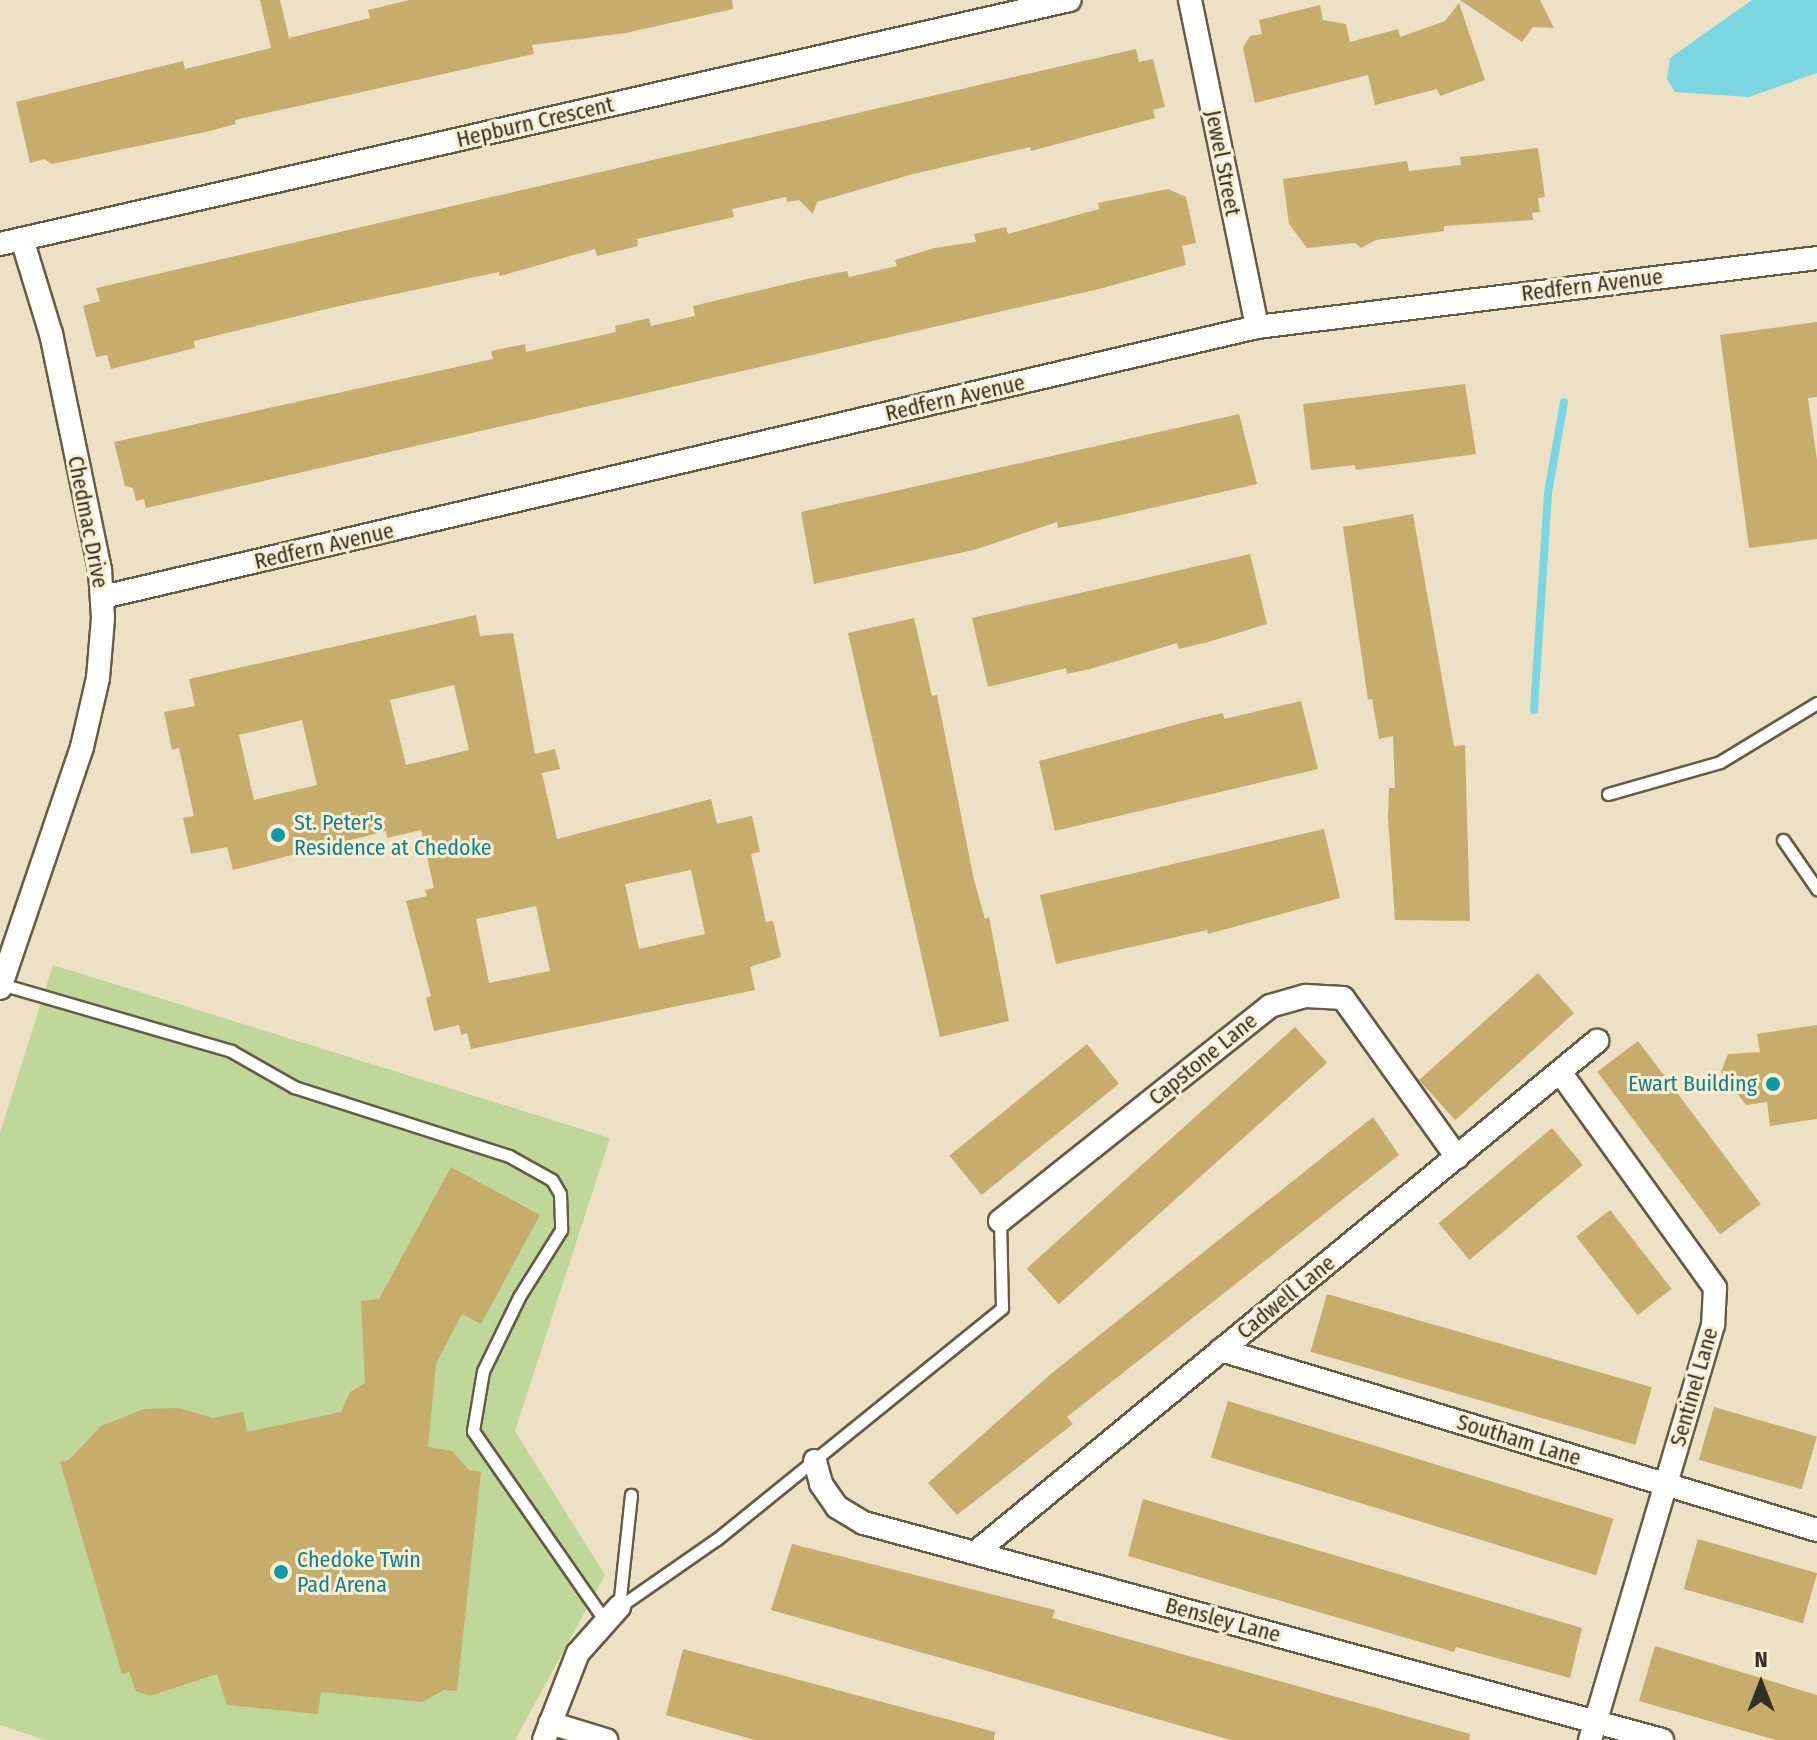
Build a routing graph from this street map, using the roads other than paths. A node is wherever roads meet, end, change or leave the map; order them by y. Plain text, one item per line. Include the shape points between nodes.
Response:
1 (1070, 0) edge
2 (1190, 0) edge
3 (11, 242) edge
4 (1817, 258) edge
5 (1257, 327) junction
6 (103, 597) junction
7 (1817, 703) edge
8 (1608, 794) dead end
9 (1783, 840) dead end
10 (1817, 889) edge
11 (1, 986) edge
12 (1597, 1041) dead end
13 (1560, 1072) junction
14 (1457, 1157) junction
15 (1000, 1221) joint
16 (1221, 1350) junction
17 (815, 1461) junction
18 (1666, 1484) junction
19 (631, 1495) dead end
20 (1817, 1530) edge
21 (975, 1553) junction
22 (612, 1614) junction
23 (1592, 1731) edge
24 (547, 1732) edge
25 (606, 1740) edge
26 (1662, 1740) edge

1 - 3 street, Hepburn Crescent
2 - 5 street, Jewel Street
3 - 6 street, Chedmac Drive via 51,334
4 - 5 street, Redfern Avenue
5 - 6 street, Redfern Avenue
6 - 11 street, Chedmac Drive via 98,678 82,747
7 - 8 lane via 1720,762
9 - 10 lane
11 - 22 lane via 195,1039 242,1056 294,1087 530,1164 552,1180 563,1210 561,1230 519,1297 483,1371 473,1431
12 - 13 street, Cadwell Lane
13 - 14 street, Cadwell Lane
13 - 18 street, Sentinel Lane via 1715,1288 1713,1325
14 - 15 street, Capstone Lane via 1343,998 1306,996 1270,1006
14 - 16 street, Cadwell Lane
15 - 17 lane via 1002,1308
16 - 18 street, Southam Lane
16 - 21 street, Cadwell Lane
17 - 21 street, Bensley Lane via 821,1484 837,1507 864,1523
17 - 22 lane
18 - 20 street, Southam Lane
18 - 23 street, Sentinel Lane
19 - 22 lane
21 - 23 street, Bensley Lane
22 - 24 street via 578,1653
23 - 26 street, Bensley Lane
24 - 25 street

